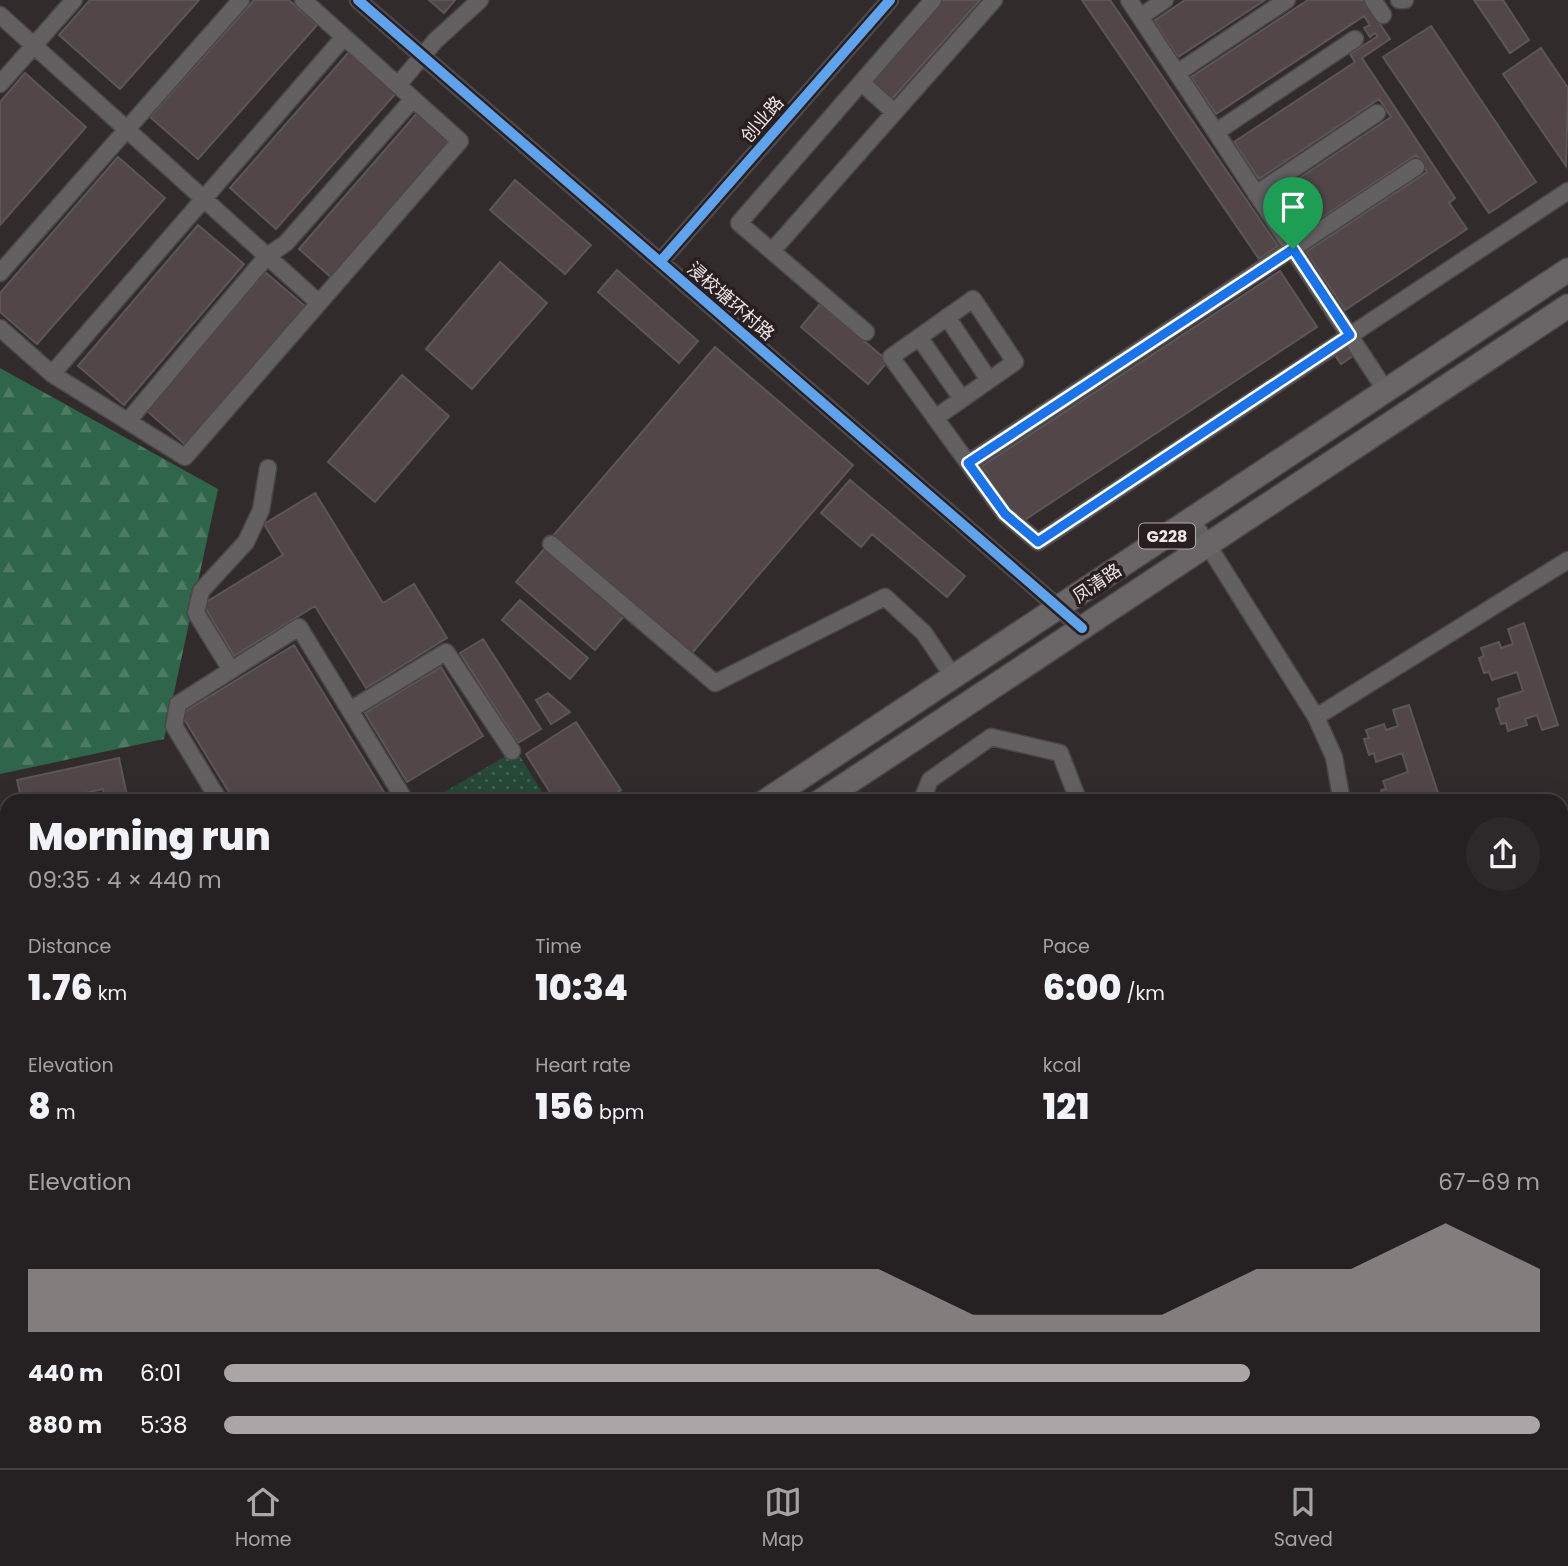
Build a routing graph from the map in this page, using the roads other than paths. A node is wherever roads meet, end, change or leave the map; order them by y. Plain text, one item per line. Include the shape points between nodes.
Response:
1 (74, 0) edge
2 (242, 0) edge
3 (303, 0) edge
4 (358, 0) edge
5 (480, 0) edge
6 (890, 0) edge
7 (933, 0) edge
8 (994, 0) edge
9 (1129, 0) edge
10 (1165, 0) edge
11 (1287, 0) edge
12 (1373, 0) edge
13 (1399, 0) edge
14 (1405, 0) edge
15 (0, 15) edge
16 (1383, 15) dead end
17 (1140, 17) junction
18 (344, 37) junction
19 (1355, 39) dead end
20 (34, 46) junction
21 (423, 56) junction
22 (1177, 73) junction
23 (862, 83) junction
24 (0, 84) edge
25 (398, 85) junction
26 (413, 99) junction
27 (894, 112) junction
28 (1377, 113) dead end
29 (127, 130) junction
30 (1216, 132) junction
31 (1416, 167) dead end
32 (1568, 191) edge
33 (1256, 194) junction
34 (203, 199) junction
35 (1293, 249) junction
36 (772, 251) junction
37 (267, 256) junction
38 (660, 262) junction
39 (1568, 270) edge
40 (0, 273) edge
41 (318, 303) junction
42 (1568, 306) edge
43 (947, 317) junction
44 (0, 328) edge
45 (866, 332) dead end
46 (1350, 335) junction
47 (919, 337) junction
48 (52, 374) junction
49 (989, 380) junction
50 (1386, 390) junction
51 (962, 399) junction
52 (935, 418) junction
53 (128, 421) junction
54 (968, 463) junction
55 (268, 468) dead end
56 (1192, 520) junction
57 (551, 544) dead end
58 (1207, 545) junction
59 (1568, 559) edge
60 (1059, 608) junction
61 (1082, 628) junction
62 (231, 670) junction
63 (954, 678) junction
64 (351, 710) junction
65 (1316, 717) junction
66 (512, 751) dead end
67 (215, 794) edge
68 (401, 794) edge
69 (776, 794) edge
70 (831, 794) edge
71 (924, 794) edge
72 (1076, 794) edge
73 (1341, 794) edge

1 - 20 street
2 - 29 street
3 - 18 street
4 - 21 street, 浸校塘环村路
5 - 21 street
6 - 38 street, 创业路
7 - 23 street
8 - 27 street
9 - 17 street
10 - 17 street
11 - 22 street
12 - 16 street
13 - 14 street
15 - 20 street
17 - 22 street
18 - 25 street
18 - 34 street
19 - 30 street
20 - 24 street
20 - 29 street
21 - 25 street
21 - 38 street, 浸校塘环村路
22 - 30 street
23 - 27 street
23 - 36 street via 739,223
25 - 26 street
26 - 37 street via 286,243
26 - 41 street via 460,141
27 - 36 street
28 - 33 street
29 - 34 street
29 - 40 street
30 - 33 street
31 - 35 street
32 - 46 street
33 - 35 street
34 - 37 street
34 - 48 street
35 - 46 street
35 - 54 street
36 - 45 street
37 - 41 street
37 - 53 street
38 - 60 street, 浸校塘环村路
39 - 50 highway, 凤清路 / G228
41 - 53 street via 185,457
42 - 58 highway, 凤清路 / G228
43 - 47 street
43 - 49 street
43 - 49 street via 972,299 987,320 1015,362
44 - 48 street
46 - 50 street
46 - 54 street via 1038,542 1005,514
47 - 51 street
47 - 52 street via 891,357
48 - 53 street
49 - 51 street
50 - 56 highway, 凤清路 / G228
51 - 52 street
52 - 54 street
55 - 62 street via 261,510 246,542 201,591 196,613
56 - 58 street
56 - 60 highway, 凤清路 / G228
57 - 63 street via 715,683 884,597 924,633
58 - 61 highway, 凤清路 / G228
58 - 65 street
59 - 65 street
60 - 61 street, 浸校塘环村路
60 - 63 highway, 凤清路 / G228
61 - 70 highway, 凤清路 / G228
62 - 64 street via 299,626
62 - 67 street via 178,704 174,726
63 - 69 highway, 凤清路 / G228
64 - 66 street via 446,652
64 - 68 street
65 - 73 street via 1334,757
71 - 72 street via 930,780 991,737 1059,753

